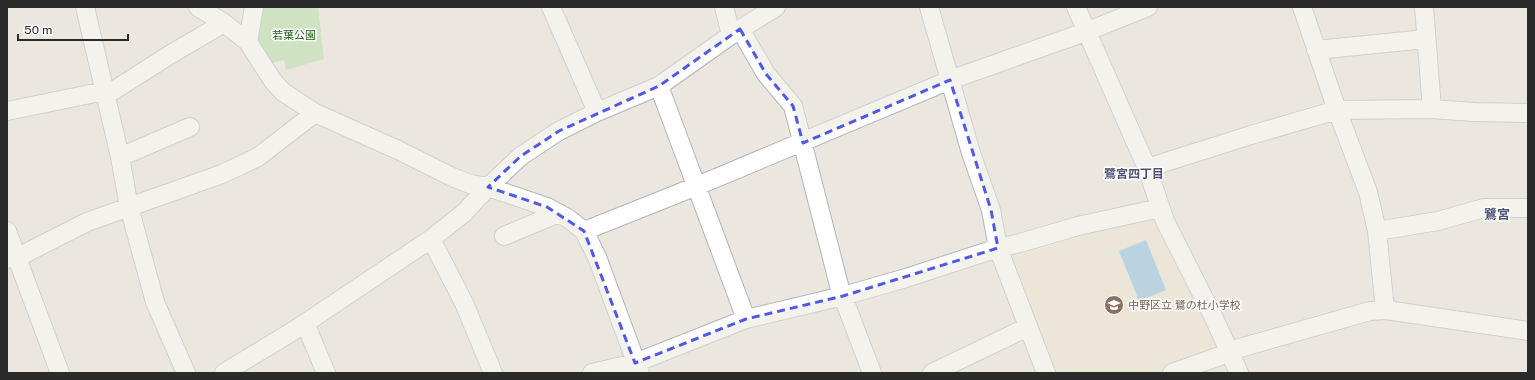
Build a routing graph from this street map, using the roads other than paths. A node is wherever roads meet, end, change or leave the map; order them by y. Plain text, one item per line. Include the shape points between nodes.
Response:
1 (85, 7) edge
2 (198, 7) edge
3 (254, 7) edge
4 (551, 7) edge
5 (724, 7) edge
6 (776, 7) edge
7 (928, 7) edge
8 (1076, 7) edge
9 (1148, 7) edge
10 (1302, 7) edge
11 (1424, 7) edge
12 (224, 23) junction
13 (1088, 31) junction
14 (735, 32) junction
15 (1426, 39) junction
16 (248, 42) junction
17 (1316, 50) junction
18 (950, 80) junction
19 (659, 86) junction
20 (105, 91) junction
21 (7, 110) edge
22 (1337, 110) junction
23 (1432, 110) junction
24 (596, 112) junction
25 (315, 113) junction
26 (1528, 113) edge
27 (190, 127) dead end
28 (803, 143) junction
29 (120, 157) junction
30 (1147, 168) junction
31 (698, 186) junction
32 (488, 187) junction
33 (129, 207) junction
34 (1160, 208) junction
35 (1528, 208) edge
36 (559, 213) junction
37 (7, 231) edge
38 (584, 231) junction
39 (1377, 231) junction
40 (504, 236) dead end
41 (431, 239) junction
42 (998, 248) junction
43 (11, 257) edge
44 (843, 296) junction
45 (1385, 310) junction
46 (746, 319) junction
47 (305, 323) junction
48 (1028, 327) junction
49 (1528, 331) edge
50 (1229, 351) junction
51 (638, 368) edge
52 (60, 373) edge
53 (186, 373) edge
54 (224, 373) edge
55 (326, 373) edge
56 (494, 373) edge
57 (592, 373) edge
58 (872, 373) edge
59 (932, 373) edge
60 (1046, 373) edge
61 (1172, 373) edge
62 (1239, 373) edge

1 - 20 street
2 - 12 street
3 - 16 street
4 - 24 street
5 - 14 street
6 - 14 street
7 - 18 street
8 - 13 street
9 - 13 street
10 - 17 street
11 - 15 street
12 - 16 street
12 - 20 street via 113,91
13 - 18 street
13 - 30 street
14 - 19 street
14 - 28 street via 793,106
15 - 17 street
15 - 23 street
16 - 25 street via 272,81 283,92
17 - 22 street
18 - 28 street
18 - 42 street via 990,210
19 - 24 street
19 - 31 street
20 - 21 street
20 - 29 street
22 - 23 street
22 - 30 street via 1251,134
22 - 39 street via 1368,192
23 - 26 street
24 - 32 street via 559,131 521,156
25 - 32 street via 452,177
25 - 33 street via 258,157 222,174
27 - 29 street
28 - 31 street
28 - 44 street
29 - 33 street
30 - 34 street
31 - 38 street
31 - 46 street
32 - 36 street
32 - 41 street via 464,213
33 - 43 street via 87,222 24,254
33 - 53 street via 155,302
34 - 42 street via 1093,222
34 - 50 street
35 - 39 street via 1484,208 1438,221
36 - 38 street
36 - 40 street
37 - 43 street
38 - 51 street via 597,257
39 - 45 street
41 - 47 street
41 - 56 street via 464,303
42 - 44 street
42 - 48 street
43 - 52 street
44 - 46 street
44 - 58 street
45 - 49 street
45 - 50 street via 1370,311
46 - 51 street
47 - 54 street
47 - 55 street
48 - 59 street
48 - 60 street
50 - 61 street
50 - 62 street
51 - 57 street

